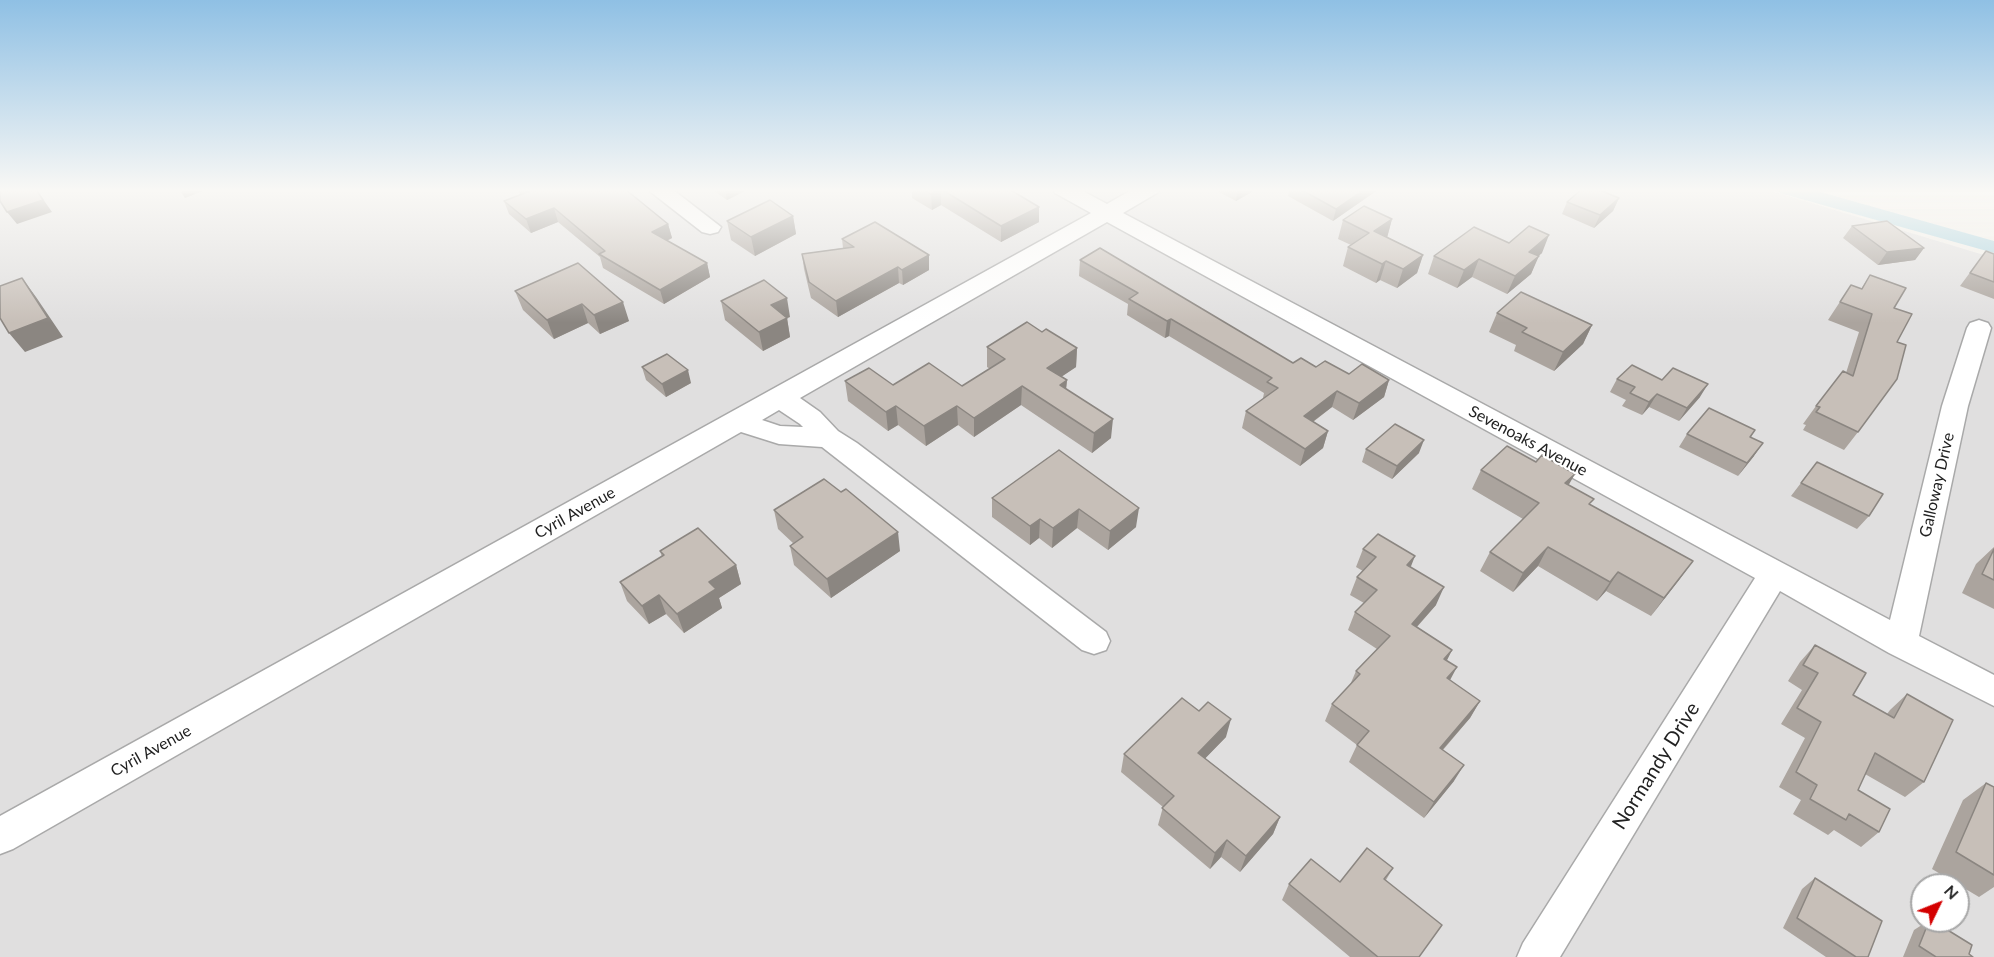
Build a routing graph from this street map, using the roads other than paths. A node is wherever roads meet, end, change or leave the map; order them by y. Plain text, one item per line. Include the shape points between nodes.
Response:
1 (1072, 234) edge
2 (1143, 234) edge
3 (1979, 328) dead end
4 (780, 398) junction
5 (741, 420) junction
6 (828, 438) junction
7 (1774, 574) junction
8 (1094, 641) dead end
9 (1900, 643) junction
10 (1994, 692) edge
11 (0, 836) edge
12 (1537, 957) edge

1 - 4 street, Cyril Avenue
2 - 7 street, Sevenoaks Avenue
3 - 9 street, Galloway Drive via 1955,406
4 - 5 street, Cyril Avenue
4 - 6 street via 810,418
5 - 6 street via 779,435
5 - 11 street, Cyril Avenue
6 - 8 street
7 - 9 street, Sevenoaks Avenue
7 - 12 street, Normandy Drive
9 - 10 street, Sevenoaks Avenue

